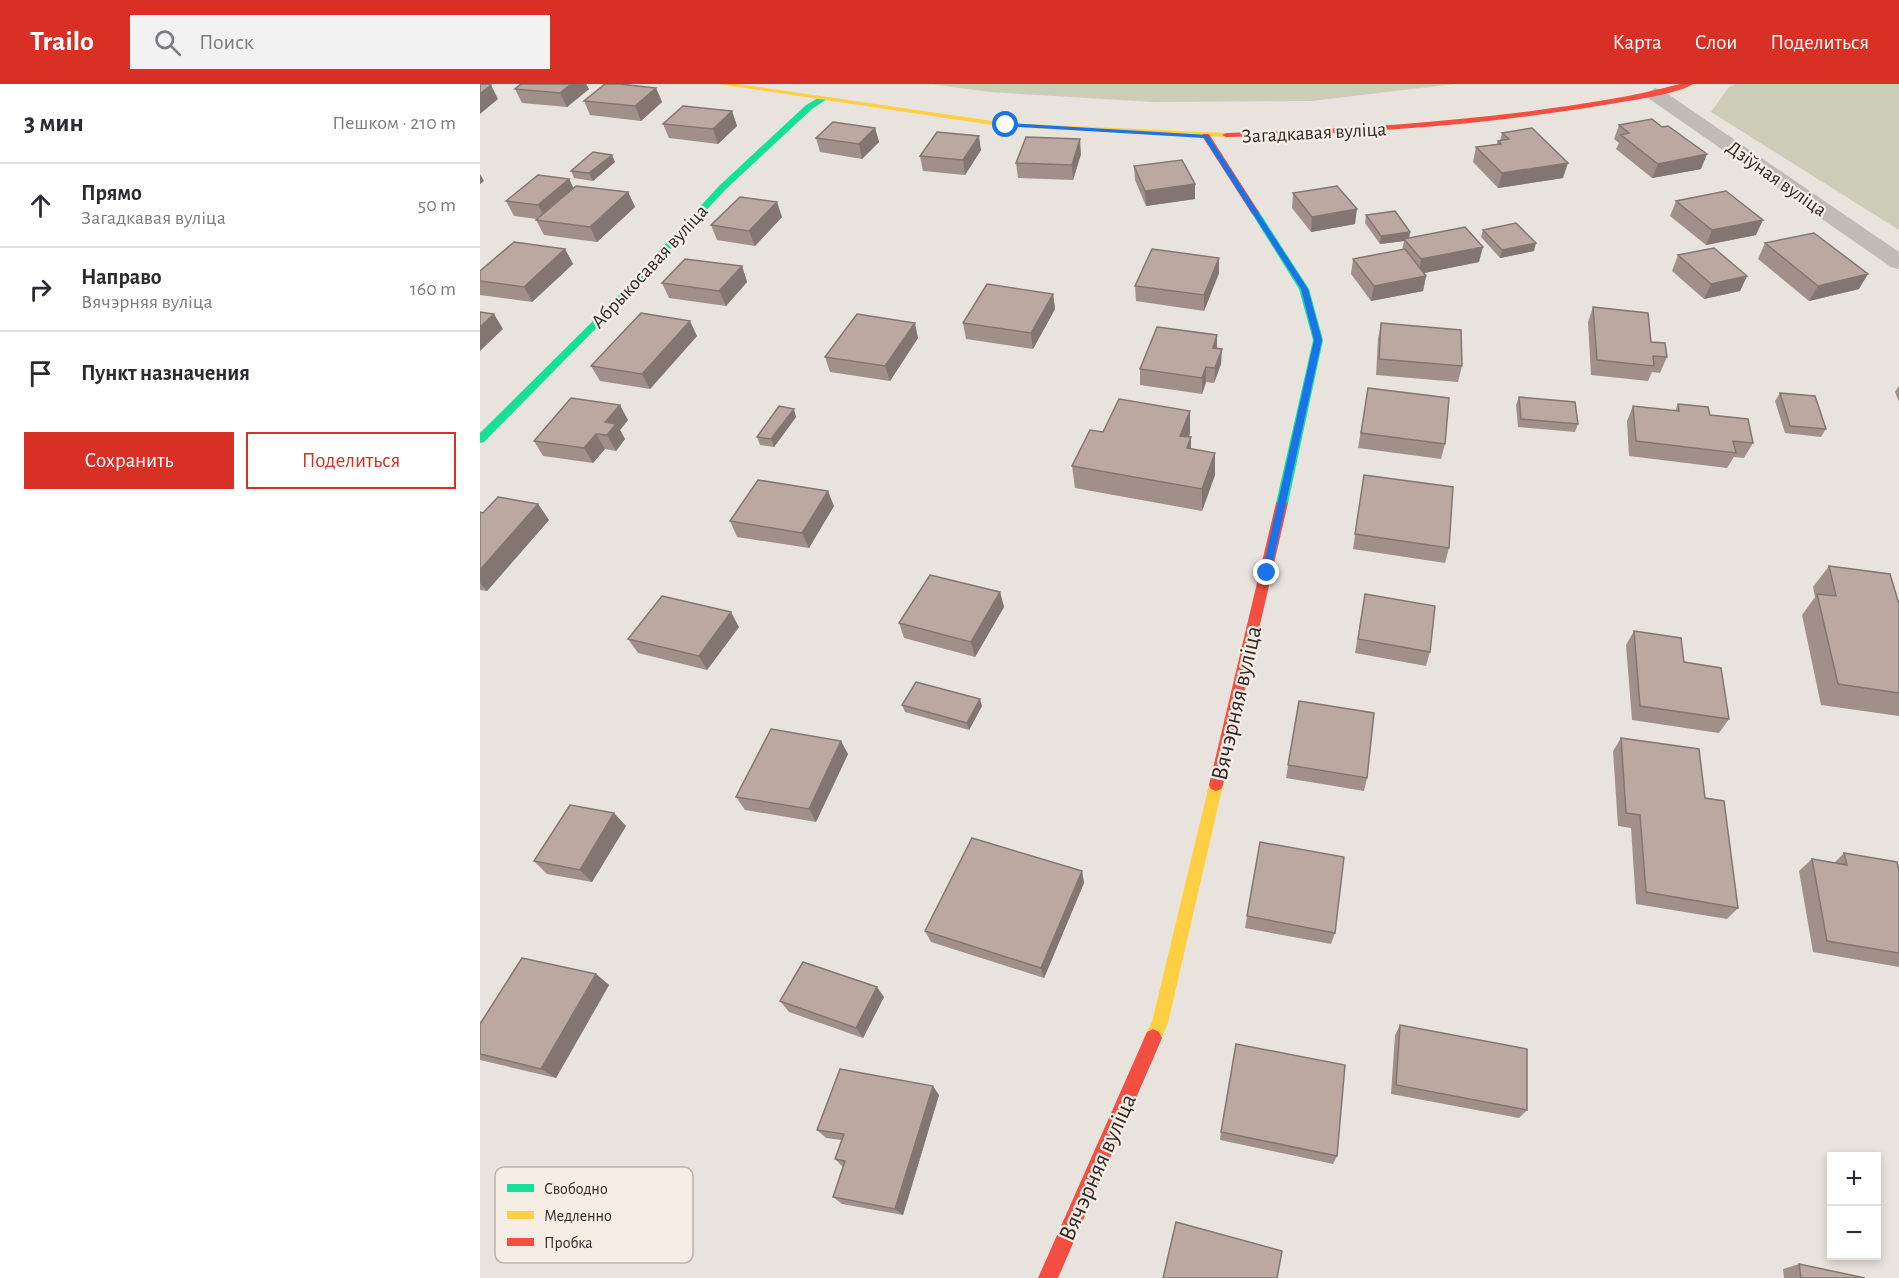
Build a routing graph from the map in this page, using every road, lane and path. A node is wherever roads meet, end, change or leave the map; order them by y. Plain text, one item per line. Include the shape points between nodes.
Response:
1 (722, 84) edge
2 (1689, 84) edge
3 (1654, 94) junction
4 (823, 99) junction
5 (1206, 136) junction
6 (1899, 262) edge
7 (480, 439) edge
8 (1048, 1278) edge

1 - 4 street, Загадкавая вуліца
2 - 3 street, Загадкавая вуліца
3 - 5 street, Загадкавая вуліца via 1464,123 1353,132
3 - 6 street, Дзіўная вуліца
4 - 5 street, Загадкавая вуліца via 1006,125
4 - 7 street, Абрыкосавая вуліца via 809,107 722,188 613,306
5 - 8 street, Вячэрняя вуліца via 1304,289 1318,340 1160,1023

